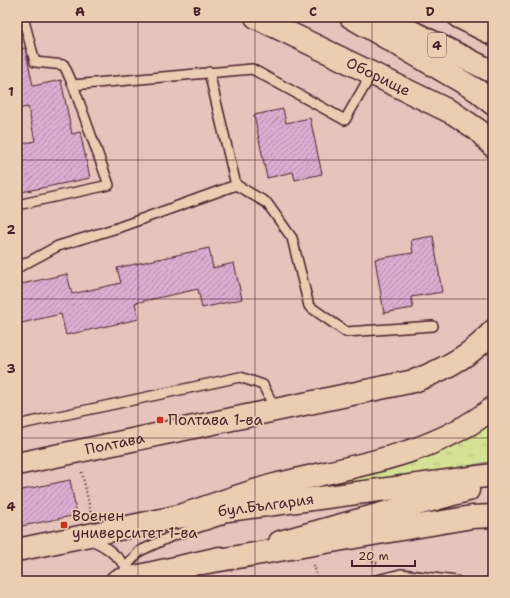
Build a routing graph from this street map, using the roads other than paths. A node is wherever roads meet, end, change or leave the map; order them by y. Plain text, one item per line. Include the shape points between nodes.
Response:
1 (23, 17) edge
2 (256, 17) edge
3 (351, 17) edge
4 (382, 17) edge
5 (459, 17) edge
6 (493, 34) edge
7 (209, 72) junction
8 (493, 72) edge
9 (372, 73) junction
10 (73, 85) junction
11 (493, 104) edge
12 (493, 146) edge
13 (236, 184) junction
14 (17, 205) edge
15 (17, 268) edge
16 (433, 326) dead end
17 (493, 331) edge
18 (493, 408) edge
19 (276, 410) junction
20 (17, 425) edge
21 (17, 464) edge
22 (493, 475) edge
23 (493, 483) edge
24 (259, 507) junction
25 (493, 516) edge
26 (176, 518) junction
27 (86, 536) junction
28 (17, 550) edge
29 (202, 563) junction
30 (169, 575) edge
31 (127, 578) edge
32 (373, 581) edge
33 (456, 581) edge

1 - 10 lane via 35,62 64,65
2 - 9 main road, Оборище
3 - 11 main road via 478,91
4 - 8 main road, 4
5 - 6 main road, 4
7 - 9 lane via 252,69 345,120
7 - 10 lane
7 - 13 lane
9 - 12 main road, Оборище via 453,113 478,130
10 - 14 lane via 109,185
13 - 15 lane via 117,228 58,246
13 - 16 lane via 266,203 292,238 309,306 346,332
17 - 19 main road, Полтава via 470,352 431,375 377,390
18 - 26 main road via 462,429 420,448 394,457 273,486
19 - 20 lane via 263,385 240,377
19 - 21 main road, Полтава
22 - 24 main road, бул.България
23 - 29 main road
24 - 26 main road, бул.България
24 - 31 lane via 172,536 140,551
25 - 29 main road via 472,517
26 - 27 main road, бул.България
27 - 28 main road, бул.България
27 - 31 lane via 112,552
29 - 30 main road
30 - 31 main road
32 - 33 lane via 401,574

